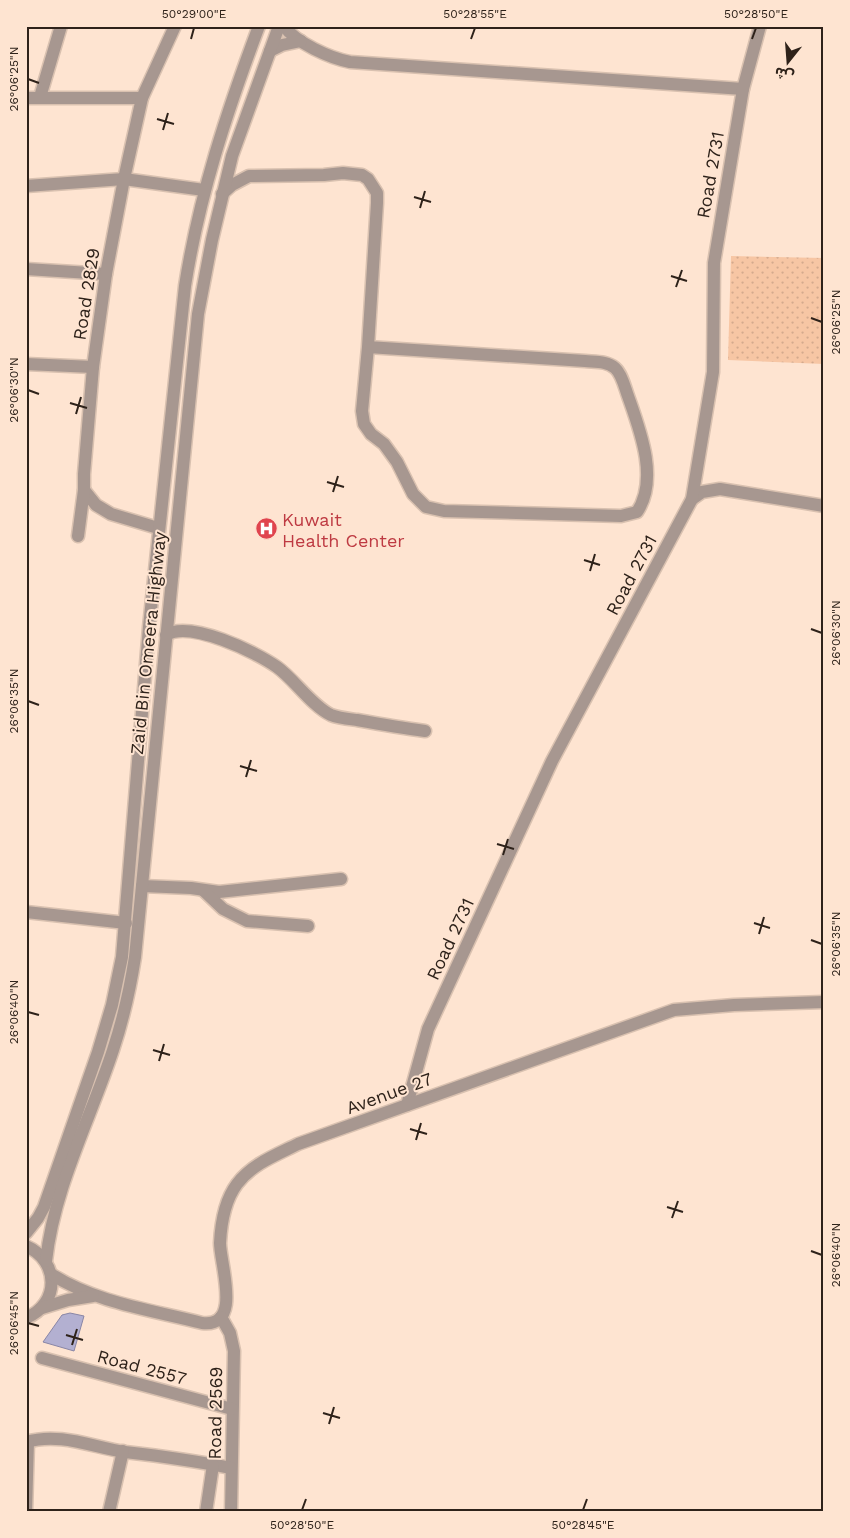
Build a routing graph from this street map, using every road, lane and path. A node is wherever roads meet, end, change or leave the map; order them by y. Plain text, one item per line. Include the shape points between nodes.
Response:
1 (62, 26) edge
2 (175, 26) edge
3 (259, 26) edge
4 (279, 26) edge
5 (284, 26) edge
6 (760, 26) edge
7 (301, 41) junction
8 (270, 51) junction
9 (743, 89) junction
10 (40, 97) junction
11 (26, 98) edge
12 (142, 98) junction
13 (232, 156) junction
14 (250, 176) junction
15 (124, 179) junction
16 (26, 186) edge
17 (204, 190) junction
18 (222, 194) junction
19 (26, 269) edge
20 (106, 274) junction
21 (368, 346) junction
22 (26, 364) edge
23 (93, 367) junction
24 (170, 428) junction
25 (182, 486) junction
26 (84, 490) junction
27 (692, 499) junction
28 (824, 506) edge
29 (158, 528) junction
30 (78, 536) dead end
31 (168, 619) junction
32 (148, 627) junction
33 (166, 635) junction
34 (425, 731) dead end
35 (340, 879) dead end
36 (142, 886) junction
37 (204, 891) junction
38 (26, 912) edge
39 (126, 923) junction
40 (308, 926) dead end
41 (824, 1002) edge
42 (407, 1105) junction
43 (26, 1233) edge
44 (26, 1246) edge
45 (46, 1261) junction
46 (52, 1274) junction
47 (95, 1296) junction
48 (32, 1316) edge
49 (221, 1317) junction
50 (42, 1358) dead end
51 (232, 1409) junction
52 (27, 1441) edge
53 (124, 1451) junction
54 (213, 1465) junction
55 (231, 1468) junction
56 (28, 1512) edge
57 (109, 1512) edge
58 (206, 1512) edge
59 (231, 1512) edge

1 - 10 street
2 - 12 street, Road 2829
3 - 17 street, Zaid Bin Omeera Highway
4 - 8 street, Zaid Bin Omeera Highway
5 - 7 street
6 - 9 street, Road 2731
7 - 8 street
7 - 9 street via 350,62
8 - 13 street, Zaid Bin Omeera Highway
9 - 27 street, Road 2731 via 714,263 713,372
10 - 11 street
10 - 12 street
12 - 15 street, Road 2829
13 - 14 street
13 - 18 street, Zaid Bin Omeera Highway
14 - 18 street
14 - 21 street via 343,173 362,175 372,183 377,203
15 - 16 street
15 - 17 street
15 - 20 street, Road 2829
17 - 24 street, Zaid Bin Omeera Highway via 184,286
18 - 25 street, Zaid Bin Omeera Highway via 198,314
19 - 20 street
20 - 23 street, Road 2829
21 - 21 street via 362,411 364,424 384,444 413,494 426,507 444,511 621,516 637,512 644,496 646,457 640,428 618,371 610,365
22 - 23 street
23 - 26 street, Road 2829
24 - 25 street via 173,438 171,473
24 - 29 street, Zaid Bin Omeera Highway
25 - 31 street, Zaid Bin Omeera Highway
26 - 29 street via 96,505 111,514
26 - 30 street, Road 2829
27 - 28 street via 702,492 720,489
27 - 42 street, Road 2731 via 544,778 428,1029
29 - 32 street, Zaid Bin Omeera Highway
31 - 32 street
31 - 33 street, Zaid Bin Omeera Highway
32 - 39 street, Zaid Bin Omeera Highway
33 - 34 street via 176,631 192,632 245,650 277,667 330,715
33 - 36 street, Zaid Bin Omeera Highway
35 - 37 street
36 - 37 street
36 - 45 street, Zaid Bin Omeera Highway via 135,957 126,1005 59,1197
37 - 40 street via 223,909 247,921
38 - 39 street
39 - 43 street, Zaid Bin Omeera Highway via 118,981 101,1044 44,1206
41 - 42 street, Avenue 27 via 674,1010
42 - 49 street, Avenue 27 via 298,1144 255,1166 237,1184 222,1220 220,1245 226,1304
44 - 45 street
45 - 46 street
46 - 47 street
46 - 48 street via 48,1298
47 - 48 street via 68,1300
47 - 49 street via 202,1323 213,1323
49 - 51 street, Road 2569 via 233,1342
50 - 51 street, Road 2557
51 - 55 street, Road 2569
52 - 53 street via 59,1439
52 - 56 street
53 - 54 street
53 - 57 street
54 - 55 street
54 - 58 street
55 - 59 street, Road 2569

